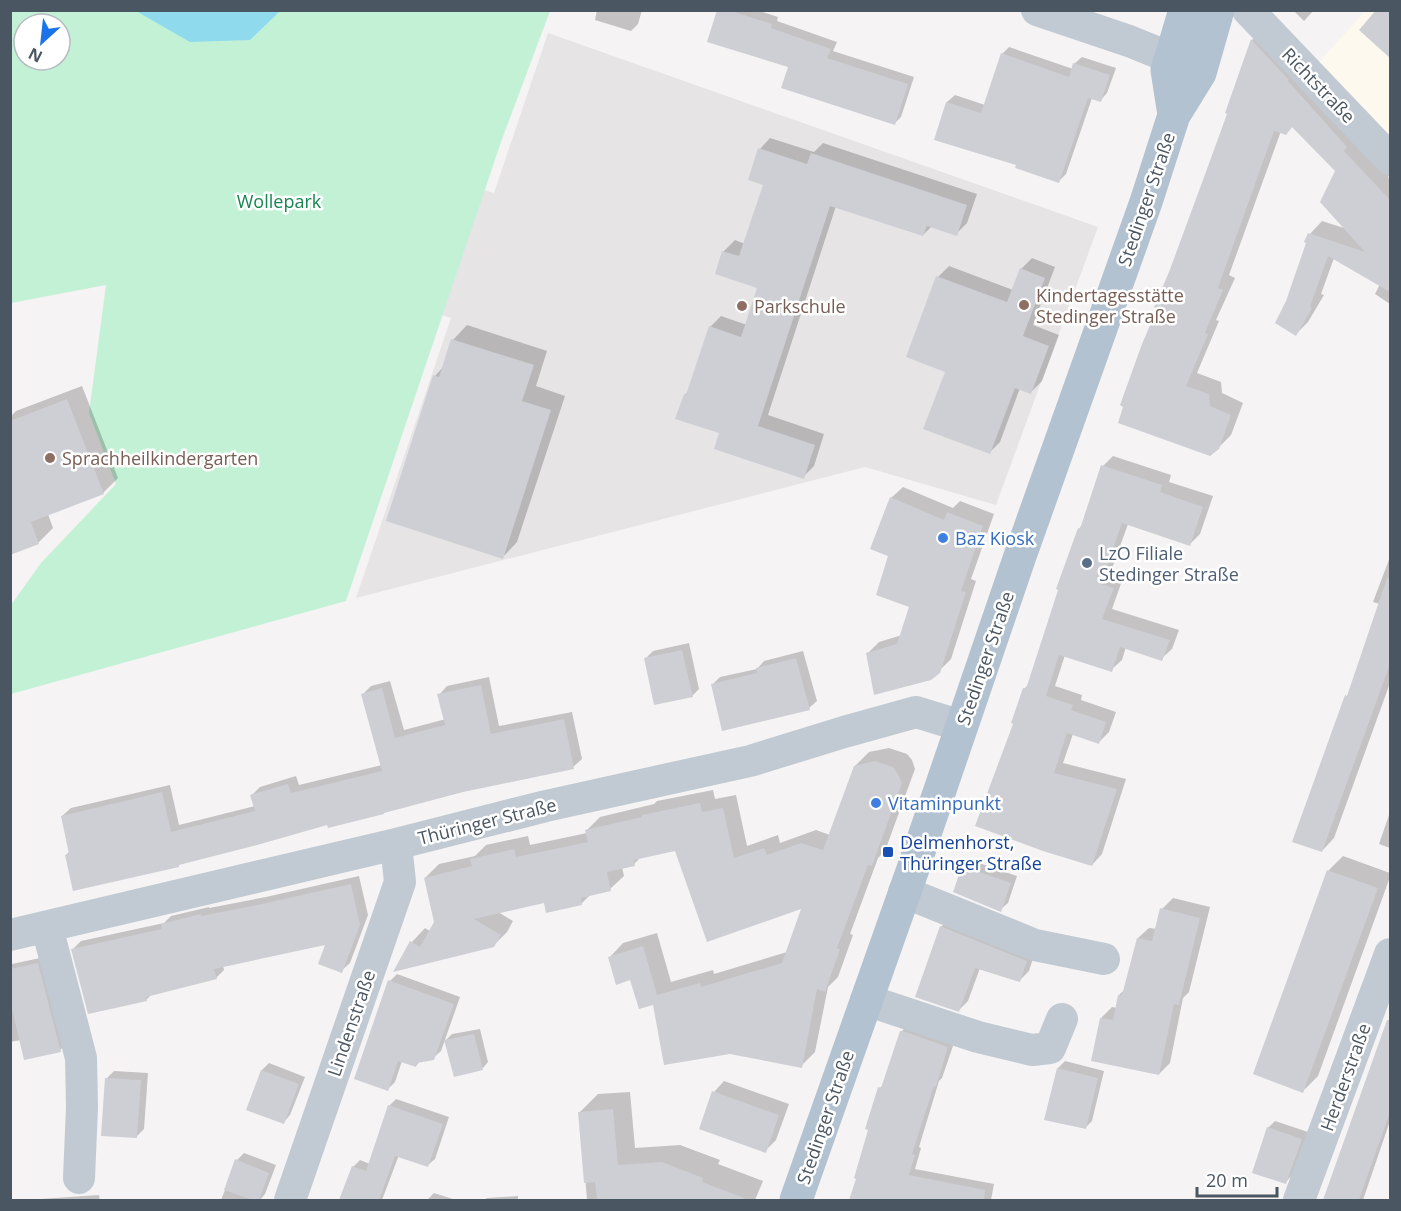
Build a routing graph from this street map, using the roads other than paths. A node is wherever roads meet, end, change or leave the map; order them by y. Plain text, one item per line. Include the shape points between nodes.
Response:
1 (1037, 10) edge
2 (1185, 10) edge
3 (1218, 10) edge
4 (1248, 10) edge
5 (1171, 58) junction
6 (1174, 115) junction
7 (1390, 159) edge
8 (962, 726) junction
9 (396, 844) junction
10 (904, 892) junction
11 (46, 927) junction
12 (10, 935) edge
13 (1390, 954) edge
14 (1104, 959) dead end
15 (866, 1000) junction
16 (1062, 1019) dead end
17 (80, 1178) dead end
18 (290, 1200) edge
19 (796, 1200) edge
20 (1299, 1200) edge

1 - 5 street
2 - 5 main road, Stedinger Straße
3 - 6 main road, Stedinger Straße via 1200,73
4 - 7 street, Richtstraße
5 - 6 main road, Stedinger Straße via 1167,70
6 - 8 main road, Stedinger Straße
8 - 9 street, Thüringer Straße via 916,712 750,761
8 - 10 main road, Stedinger Straße
9 - 11 street, Thüringer Straße
9 - 18 street, Lindenstraße via 400,882
10 - 14 street via 1035,945
10 - 15 main road, Stedinger Straße
11 - 12 street, Thüringer Straße
11 - 17 street via 81,1058
13 - 20 street, Herderstraße
15 - 16 street via 978,1037 1032,1050 1050,1048
15 - 19 main road, Stedinger Straße

